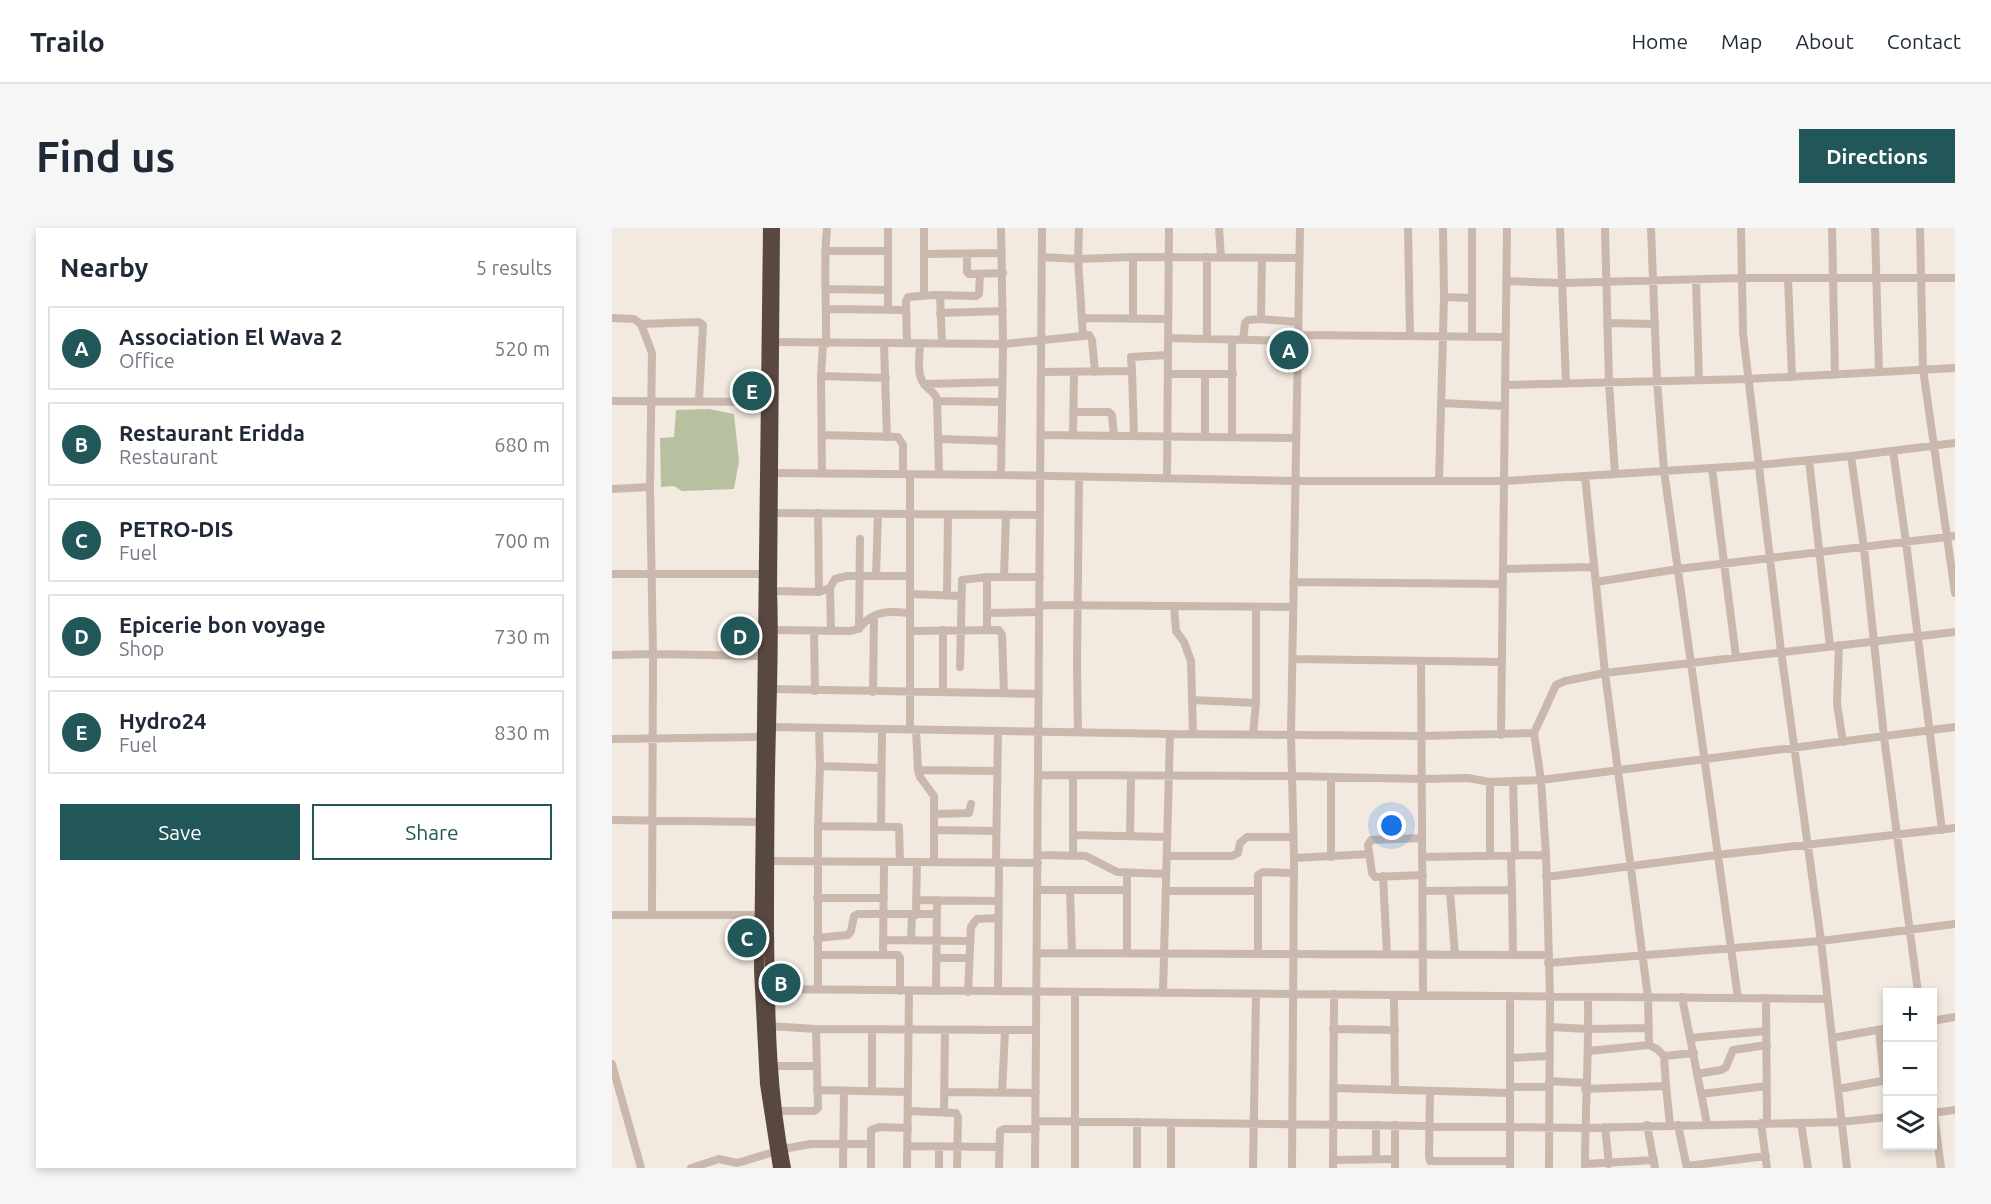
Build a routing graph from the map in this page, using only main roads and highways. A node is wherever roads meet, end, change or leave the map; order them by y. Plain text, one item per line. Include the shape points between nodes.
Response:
1 (768, 228) edge
2 (775, 228) edge
3 (770, 637) junction
4 (764, 988) junction
5 (778, 1150) junction
6 (778, 1168) edge
7 (786, 1168) edge

1 - 3 highway via 764,574
2 - 3 highway
3 - 4 highway
3 - 4 highway via 764,656 762,737 760,915
4 - 5 highway
4 - 5 highway via 763,1066
5 - 6 highway
5 - 7 highway

